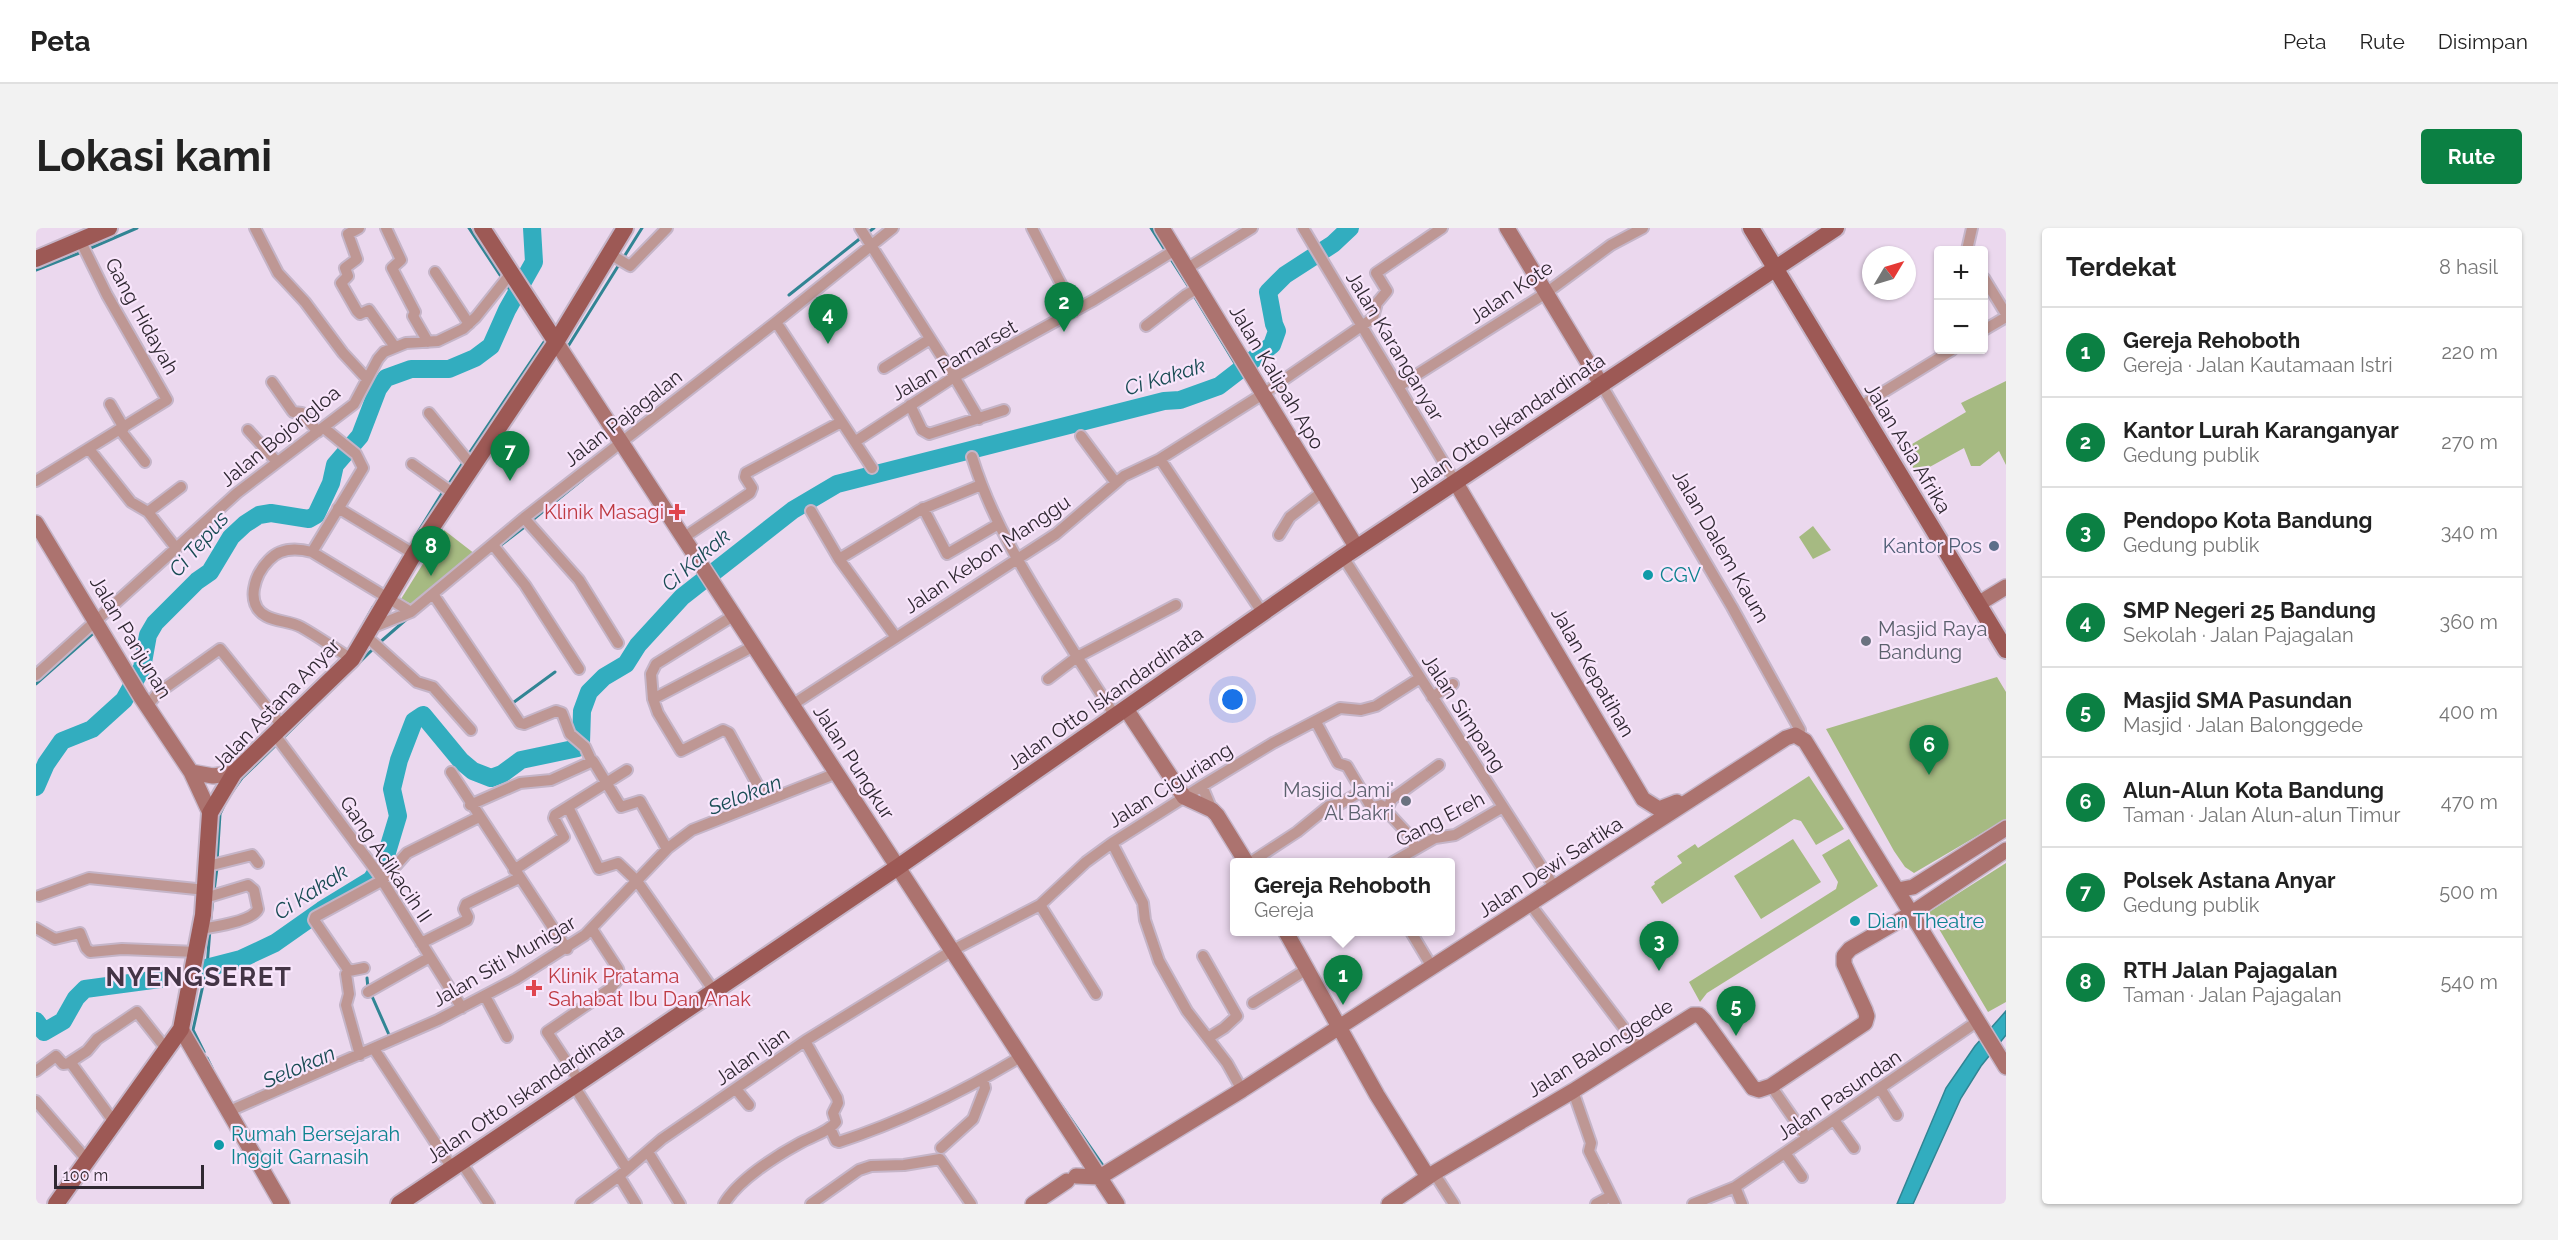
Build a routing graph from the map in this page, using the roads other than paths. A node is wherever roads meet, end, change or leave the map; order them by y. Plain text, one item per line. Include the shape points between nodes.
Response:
1 (109, 228) edge
2 (255, 228) edge
3 (359, 228) edge
4 (482, 228) edge
5 (625, 228) edge
6 (667, 228) edge
7 (893, 228) edge
8 (1032, 228) edge
9 (1162, 228) edge
10 (1252, 228) edge
11 (1303, 228) edge
12 (1442, 228) edge
13 (1506, 228) edge
14 (1643, 228) edge
15 (1751, 228) edge
16 (1836, 228) edge
17 (1972, 228) edge
18 (391, 230) edge
19 (1627, 232) edge
20 (867, 236) edge
21 (80, 240) junction
22 (1968, 246) edge
23 (1170, 253) junction
24 (608, 254) junction
25 (36, 259) edge
26 (1774, 268) junction
27 (1186, 269) junction
28 (435, 272) dead end
29 (519, 285) junction
30 (1988, 286) edge
31 (1192, 291) junction
32 (1546, 293) junction
33 (1075, 311) junction
34 (2006, 315) edge
35 (776, 322) junction
36 (467, 323) junction
37 (1146, 326) dead end
38 (1363, 326) junction
39 (1988, 327) edge
40 (930, 339) junction
41 (428, 342) junction
42 (556, 342) junction
43 (394, 344) junction
44 (1945, 354) edge
45 (884, 368) dead end
46 (954, 378) junction
47 (367, 379) junction
48 (272, 382) dead end
49 (1601, 384) junction
50 (1399, 386) junction
51 (1263, 394) junction
52 (110, 404) dead end
53 (910, 405) junction
54 (1859, 407) junction
55 (1004, 410) dead end
56 (429, 413) dead end
57 (979, 419) junction
58 (841, 422) junction
59 (122, 429) junction
60 (248, 430) dead end
61 (322, 430) junction
62 (1081, 436) dead end
63 (856, 441) junction
64 (622, 443) junction
65 (89, 448) junction
66 (972, 457) dead end
67 (1160, 459) junction
68 (145, 462) dead end
69 (277, 462) junction
70 (412, 464) dead end
71 (472, 466) junction
72 (872, 468) dead end
73 (36, 482) edge
74 (1116, 483) junction
75 (981, 485) junction
76 (1451, 486) junction
77 (181, 488) dead end
78 (451, 492) junction
79 (1323, 492) junction
80 (338, 508) junction
81 (922, 508) junction
82 (811, 511) dead end
83 (148, 512) junction
84 (524, 518) junction
85 (36, 523) edge
86 (997, 525) junction
87 (1279, 535) dead end
88 (683, 538) junction
89 (495, 547) junction
90 (176, 548) junction
91 (312, 552) junction
92 (1350, 553) junction
93 (414, 554) junction
94 (1016, 558) junction
95 (839, 559) junction
96 (2006, 587) edge
97 (433, 594) junction
98 (388, 598) junction
99 (1978, 604) junction
100 (1176, 605) dead end
101 (411, 612) junction
102 (1264, 615) junction
103 (732, 617) junction
104 (97, 621) junction
105 (368, 632) junction
106 (895, 636) junction
107 (618, 643) dead end
108 (754, 646) junction
109 (2006, 650) edge
110 (1077, 657) junction
111 (352, 659) junction
112 (579, 669) dead end
113 (36, 675) edge
114 (1420, 678) junction
115 (1048, 679) dead end
116 (1453, 684) dead end
117 (656, 697) junction
118 (1432, 697) junction
119 (144, 702) junction
120 (792, 705) junction
121 (1120, 713) junction
122 (1316, 722) junction
123 (471, 730) dead end
124 (279, 731) junction
125 (1800, 733) junction
126 (593, 761) junction
127 (1439, 765) dead end
128 (627, 770) dead end
129 (191, 772) junction
130 (451, 772) dead end
131 (1728, 772) junction
132 (234, 773) junction
133 (837, 773) junction
134 (607, 783) junction
135 (1202, 786) junction
136 (1362, 792) junction
137 (1184, 797) junction
138 (767, 800) junction
139 (470, 805) junction
140 (568, 807) junction
141 (1503, 807) junction
142 (1212, 810) junction
143 (1386, 811) junction
144 (210, 813) junction
145 (479, 818) junction
146 (2006, 828) edge
147 (1644, 831) junction
148 (1112, 843) junction
149 (668, 848) junction
150 (1416, 848) junction
151 (2006, 850) edge
152 (1245, 858) edge
153 (1255, 858) edge
154 (1400, 858) edge
155 (258, 863) dead end
156 (208, 866) junction
157 (898, 867) junction
158 (517, 872) junction
159 (380, 876) junction
160 (637, 881) junction
161 (1554, 888) junction
162 (1898, 890) junction
163 (205, 894) junction
164 (39, 896) dead end
165 (1530, 904) junction
166 (1040, 906) junction
167 (1912, 912) junction
168 (36, 928) edge
169 (201, 929) junction
170 (592, 929) junction
171 (1288, 936) edge
172 (1413, 936) edge
173 (421, 943) junction
174 (567, 949) junction
175 (953, 950) junction
176 (197, 952) junction
177 (1203, 956) dead end
178 (430, 957) junction
179 (1432, 967) junction
180 (364, 968) dead end
181 (1307, 969) junction
182 (349, 971) junction
183 (714, 991) junction
184 (368, 992) dead end
185 (1096, 994) dead end
186 (485, 996) junction
187 (1252, 1003) dead end
188 (462, 1008) junction
189 (1981, 1026) junction
190 (1338, 1028) junction
191 (181, 1029) junction
192 (507, 1037) dead end
193 (1208, 1038) junction
194 (805, 1041) junction
195 (1639, 1048) junction
196 (167, 1050) junction
197 (375, 1050) junction
198 (360, 1055) junction
199 (1022, 1056) junction
200 (69, 1062) junction
201 (2004, 1064) edge
202 (36, 1071) edge
203 (983, 1079) junction
204 (577, 1084) junction
205 (1771, 1086) junction
206 (1880, 1088) junction
207 (736, 1089) junction
208 (1242, 1090) junction
209 (1573, 1091) junction
210 (36, 1101) edge
211 (749, 1105) dead end
212 (227, 1112) junction
213 (1897, 1115) dead end
214 (1834, 1120) junction
215 (114, 1122) junction
216 (830, 1128) junction
217 (1807, 1138) junction
218 (941, 1148) dead end
219 (1854, 1148) dead end
220 (648, 1152) junction
221 (1785, 1153) junction
222 (88, 1161) junction
223 (457, 1165) junction
224 (623, 1173) junction
225 (1431, 1175) junction
226 (1100, 1177) junction
227 (1802, 1177) dead end
228 (1735, 1187) junction
229 (1613, 1200) edge
230 (56, 1204) edge
231 (282, 1204) edge
232 (399, 1204) edge
233 (489, 1204) edge
234 (581, 1204) edge
235 (636, 1204) edge
236 (680, 1204) edge
237 (724, 1204) edge
238 (811, 1204) edge
239 (971, 1204) edge
240 (1033, 1204) edge
241 (1118, 1204) edge
242 (1389, 1204) edge
243 (1454, 1204) edge
244 (1596, 1204) edge
245 (1693, 1204) edge
246 (1742, 1204) edge

1 - 21 main road
2 - 47 street via 278,273
3 - 43 street via 348,234 357,259 345,268 348,276 341,283 357,311 360,314 369,310
4 - 29 main road
5 - 24 main road, Jalan Astana Anyar
6 - 24 street via 630,266
7 - 20 street, Jalan Pajagalan
8 - 33 street
9 - 23 main road, Jalan Kalipah Apo
10 - 27 street
11 - 38 street, Jalan Karanganyar
12 - 38 street via 1376,273 1386,291 1373,318
13 - 32 main road
14 - 19 street, Jalan Kote
15 - 26 main road, Jalan Asia Afrika
16 - 26 main road, Jalan Otto Iskandardinata
17 - 22 street
18 - 41 street via 402,261 392,268
19 - 32 street, Jalan Kote
20 - 35 street, Jalan Pajagalan
20 - 40 street
21 - 25 main road
21 - 59 street, Gang Hidayah via 165,395 165,404
23 - 27 main road, Jalan Kalipah Apo
23 - 33 street, Jalan Pamarset
24 - 42 main road, Jalan Astana Anyar
26 - 49 main road, Jalan Otto Iskandardinata
26 - 54 main road, Jalan Asia Afrika
27 - 31 main road, Jalan Kalipah Apo
28 - 36 street
29 - 36 street
29 - 42 main road
30 - 34 street
31 - 37 street
31 - 51 main road, Jalan Kalipah Apo
32 - 49 main road
32 - 50 street, Jalan Kote
33 - 46 street, Jalan Pamarset
34 - 39 street
35 - 58 street
35 - 64 street, Jalan Pajagalan
36 - 41 street via 451,336
38 - 50 street, Jalan Karanganyar
38 - 51 street, Jalan Kebon Manggu
40 - 45 street
40 - 46 street
41 - 43 street
42 - 64 main road, Jalan Pungkur
42 - 71 main road, Jalan Astana Anyar
43 - 47 street, Jalan Bojongloa via 378,359
44 - 54 street
46 - 53 street, Jalan Pamarset
46 - 57 street
47 - 61 street, Jalan Bojongloa via 354,404
48 - 61 street via 293,412 302,413
49 - 76 main road, Jalan Otto Iskandardinata
49 - 125 street, Jalan Dalem Kaum via 1732,607
50 - 76 street, Jalan Karanganyar
51 - 67 street, Jalan Kebon Manggu
51 - 79 main road, Jalan Kalipah Apo
52 - 59 street
53 - 57 street via 925,434
53 - 63 street, Jalan Pamarset
54 - 99 main road, Jalan Asia Afrika
55 - 57 street
56 - 71 street
58 - 63 street
58 - 88 street via 746,473 750,493
59 - 65 street, Gang Hidayah
59 - 68 street
60 - 69 street
61 - 69 street, Jalan Bojongloa
61 - 80 street via 356,454 363,468
62 - 74 street
63 - 72 street
64 - 84 street, Jalan Pajagalan
64 - 88 main road, Jalan Pungkur
65 - 73 street, Gang Hidayah
65 - 83 street via 131,502
66 - 75 street
67 - 74 street, Jalan Kebon Manggu
67 - 102 street
69 - 90 street, Jalan Bojongloa
70 - 78 street
71 - 78 main road, Jalan Astana Anyar
74 - 94 street, Jalan Kebon Manggu via 1056,534
75 - 81 street
75 - 86 street
76 - 92 main road, Jalan Otto Iskandardinata
76 - 131 main road, Jalan Kepatihan via 1642,799 1659,809 1666,808
76 - 147 main road, Jalan Kepatihan via 1518,593 1641,808
77 - 83 street
78 - 93 main road, Jalan Astana Anyar
79 - 87 street via 1290,517
79 - 92 main road, Jalan Kalipah Apo
80 - 91 street
80 - 93 street
81 - 86 street via 947,554
81 - 95 street
82 - 95 street
83 - 90 street
84 - 89 street, Jalan Pajagalan
84 - 107 street via 579,580
85 - 104 main road, Jalan Panjunan
86 - 94 street
88 - 103 main road, Jalan Pungkur
89 - 97 street, Jalan Pajagalan
89 - 112 street via 525,585
90 - 104 street, Jalan Bojongloa
91 - 98 street
91 - 111 street via 288,550 273,556 258,575 254,604 266,616 299,626
92 - 102 main road, Jalan Otto Iskandardinata
92 - 114 street, Jalan Simpang
93 - 98 main road, Jalan Astana Anyar
94 - 106 street, Jalan Kebon Manggu
94 - 110 street
95 - 106 street
96 - 99 main road
97 - 101 street, Jalan Pajagalan
97 - 126 street via 520,723 560,712 570,734
98 - 101 street
98 - 105 main road, Jalan Astana Anyar
99 - 109 main road, Jalan Asia Afrika
100 - 110 street
101 - 105 street, Jalan Pajagalan
102 - 121 main road, Jalan Otto Iskandardinata
103 - 108 main road, Jalan Pungkur
103 - 117 street via 656,664 651,674
104 - 113 street, Jalan Bojongloa
104 - 119 main road, Jalan Panjunan
105 - 111 main road, Jalan Astana Anyar
105 - 123 street via 417,682 433,687
106 - 120 street, Jalan Kebon Manggu
108 - 117 street
108 - 120 main road, Jalan Pungkur
110 - 115 street
110 - 121 street
111 - 124 main road, Jalan Astana Anyar
114 - 118 street, Jalan Simpang
114 - 122 street, Jalan Ciguriang via 1376,706 1361,710 1340,708
116 - 118 street
117 - 138 street via 658,713 681,751 723,730 729,733
118 - 141 street, Jalan Simpang
119 - 124 street, Gang Adikacih II via 221,650
119 - 129 main road, Jalan Panjunan
120 - 133 main road, Jalan Pungkur
121 - 137 main road
121 - 157 main road, Jalan Otto Iskandardinata
122 - 135 street, Jalan Ciguriang
122 - 136 street via 1338,763 1347,766
124 - 132 main road, Jalan Astana Anyar
124 - 159 street, Gang Adikacih II
125 - 131 main road, Jalan Dewi Sartika
125 - 162 main road, Jalan Dalem Kaum
126 - 134 street
126 - 139 street via 551,780 520,783
127 - 143 street via 1392,799
128 - 134 street
129 - 132 main road via 213,776
129 - 144 main road, Jalan Panjunan
130 - 139 street
131 - 147 main road, Jalan Dewi Sartika
132 - 144 main road, Jalan Astana Anyar
133 - 138 street, Jalan Siti Munigar
133 - 157 main road, Jalan Pungkur
134 - 140 street
134 - 149 street via 621,807 640,801
135 - 137 street, Jalan Ciguriang
135 - 142 street
136 - 143 street via 1370,805 1381,805
136 - 153 street via 1329,806
137 - 142 main road
137 - 148 street, Jalan Ciguriang
138 - 149 street, Jalan Siti Munigar via 692,830
139 - 145 street
140 - 158 street via 554,816 564,837
140 - 160 street via 599,869 618,863
141 - 150 street, Gang Ereh via 1455,835 1435,838
141 - 161 street, Jalan Simpang
142 - 152 main road
143 - 150 street
144 - 156 main road, Jalan Astana Anyar
145 - 158 street
145 - 159 street via 407,854
146 - 162 main road via 1913,888
147 - 161 main road, Jalan Dewi Sartika
148 - 166 street, Jalan Ciguriang
148 - 193 street via 1143,903 1159,961 1187,1011
149 - 160 street, Jalan Siti Munigar
150 - 154 street, Gang Ereh
151 - 167 main road
155 - 156 street via 252,855
156 - 163 main road, Jalan Astana Anyar
157 - 175 main road, Jalan Pungkur
157 - 183 main road, Jalan Otto Iskandardinata
158 - 173 street via 466,904 467,920
158 - 174 street
159 - 173 street, Gang Adikacih II
159 - 182 street via 314,920
160 - 170 street, Jalan Siti Munigar
160 - 183 street
161 - 165 main road, Jalan Dewi Sartika
162 - 167 main road, Jalan Dalem Kaum
163 - 164 street via 89,878
163 - 169 main road, Jalan Astana Anyar
163 - 169 street via 248,885 254,890 258,909 255,914
165 - 179 main road, Jalan Dewi Sartika
165 - 195 street
166 - 175 street, Jalan Ciguriang
166 - 185 street
167 - 189 main road, Jalan Dalem Kaum
167 - 205 main road via 1844,956 1867,1016 1865,1023
168 - 176 street via 51,939 80,933 90,952
169 - 176 main road, Jalan Astana Anyar
170 - 174 street, Jalan Siti Munigar
170 - 204 street via 620,977 610,989 548,1032
171 - 181 main road
172 - 179 street
173 - 178 street, Gang Adikacih II
174 - 186 street, Jalan Siti Munigar
175 - 194 street, Jalan Ijan
175 - 199 main road, Jalan Pungkur
176 - 191 main road, Jalan Astana Anyar
177 - 193 street via 1237,1016
178 - 184 street
178 - 188 street, Gang Adikacih II
179 - 190 main road, Jalan Dewi Sartika
180 - 182 street
181 - 187 street
181 - 190 main road
182 - 198 street via 346,1005
183 - 204 main road, Jalan Otto Iskandardinata
186 - 188 street, Jalan Siti Munigar
186 - 192 street
188 - 197 street, Jalan Siti Munigar
189 - 201 main road, Jalan Dalem Kaum
189 - 206 street, Jalan Pasundan
190 - 208 main road, Jalan Dewi Sartika
190 - 225 main road
191 - 196 main road, Jalan Astana Anyar
191 - 212 main road
193 - 208 street
194 - 207 street, Jalan Ijan
194 - 216 street via 837,1098 833,1113 836,1122
195 - 205 main road, Jalan Balonggede via 1687,1018 1699,1016 1753,1088
195 - 209 main road, Jalan Balonggede
196 - 200 street via 137,1012
196 - 215 main road, Jalan Astana Anyar
197 - 198 street, Jalan Siti Munigar
197 - 223 street
198 - 212 street, Jalan Siti Munigar
199 - 203 street
199 - 226 main road, Jalan Pungkur
200 - 202 street via 63,1064 56,1056
200 - 215 street
203 - 216 street via 899,1122 842,1141 836,1141
203 - 218 street via 985,1088 973,1119
204 - 223 main road, Jalan Otto Iskandardinata
204 - 224 street
205 - 217 street
206 - 213 street
206 - 214 street, Jalan Pasundan
207 - 211 street
207 - 220 street, Jalan Ijan
208 - 226 main road, Jalan Dewi Sartika
209 - 225 main road, Jalan Balonggede
209 - 229 street via 1591,1143 1589,1151
210 - 222 street
212 - 231 main road
214 - 217 street, Jalan Pasundan
214 - 219 street
215 - 222 main road, Jalan Astana Anyar
216 - 237 street via 787,1150 735,1188
217 - 221 street, Jalan Pasundan
220 - 224 street, Jalan Ijan
220 - 236 street
221 - 227 street
221 - 228 street, Jalan Pasundan
222 - 230 main road, Jalan Astana Anyar
223 - 232 main road, Jalan Otto Iskandardinata
223 - 233 street
224 - 234 street, Jalan Ijan
224 - 235 street
225 - 242 main road, Jalan Balonggede
225 - 243 street
226 - 240 main road via 1072,1179
226 - 241 main road, Jalan Pungkur
228 - 245 street, Jalan Pasundan
228 - 246 street
229 - 244 street
238 - 239 street via 859,1170 940,1159

